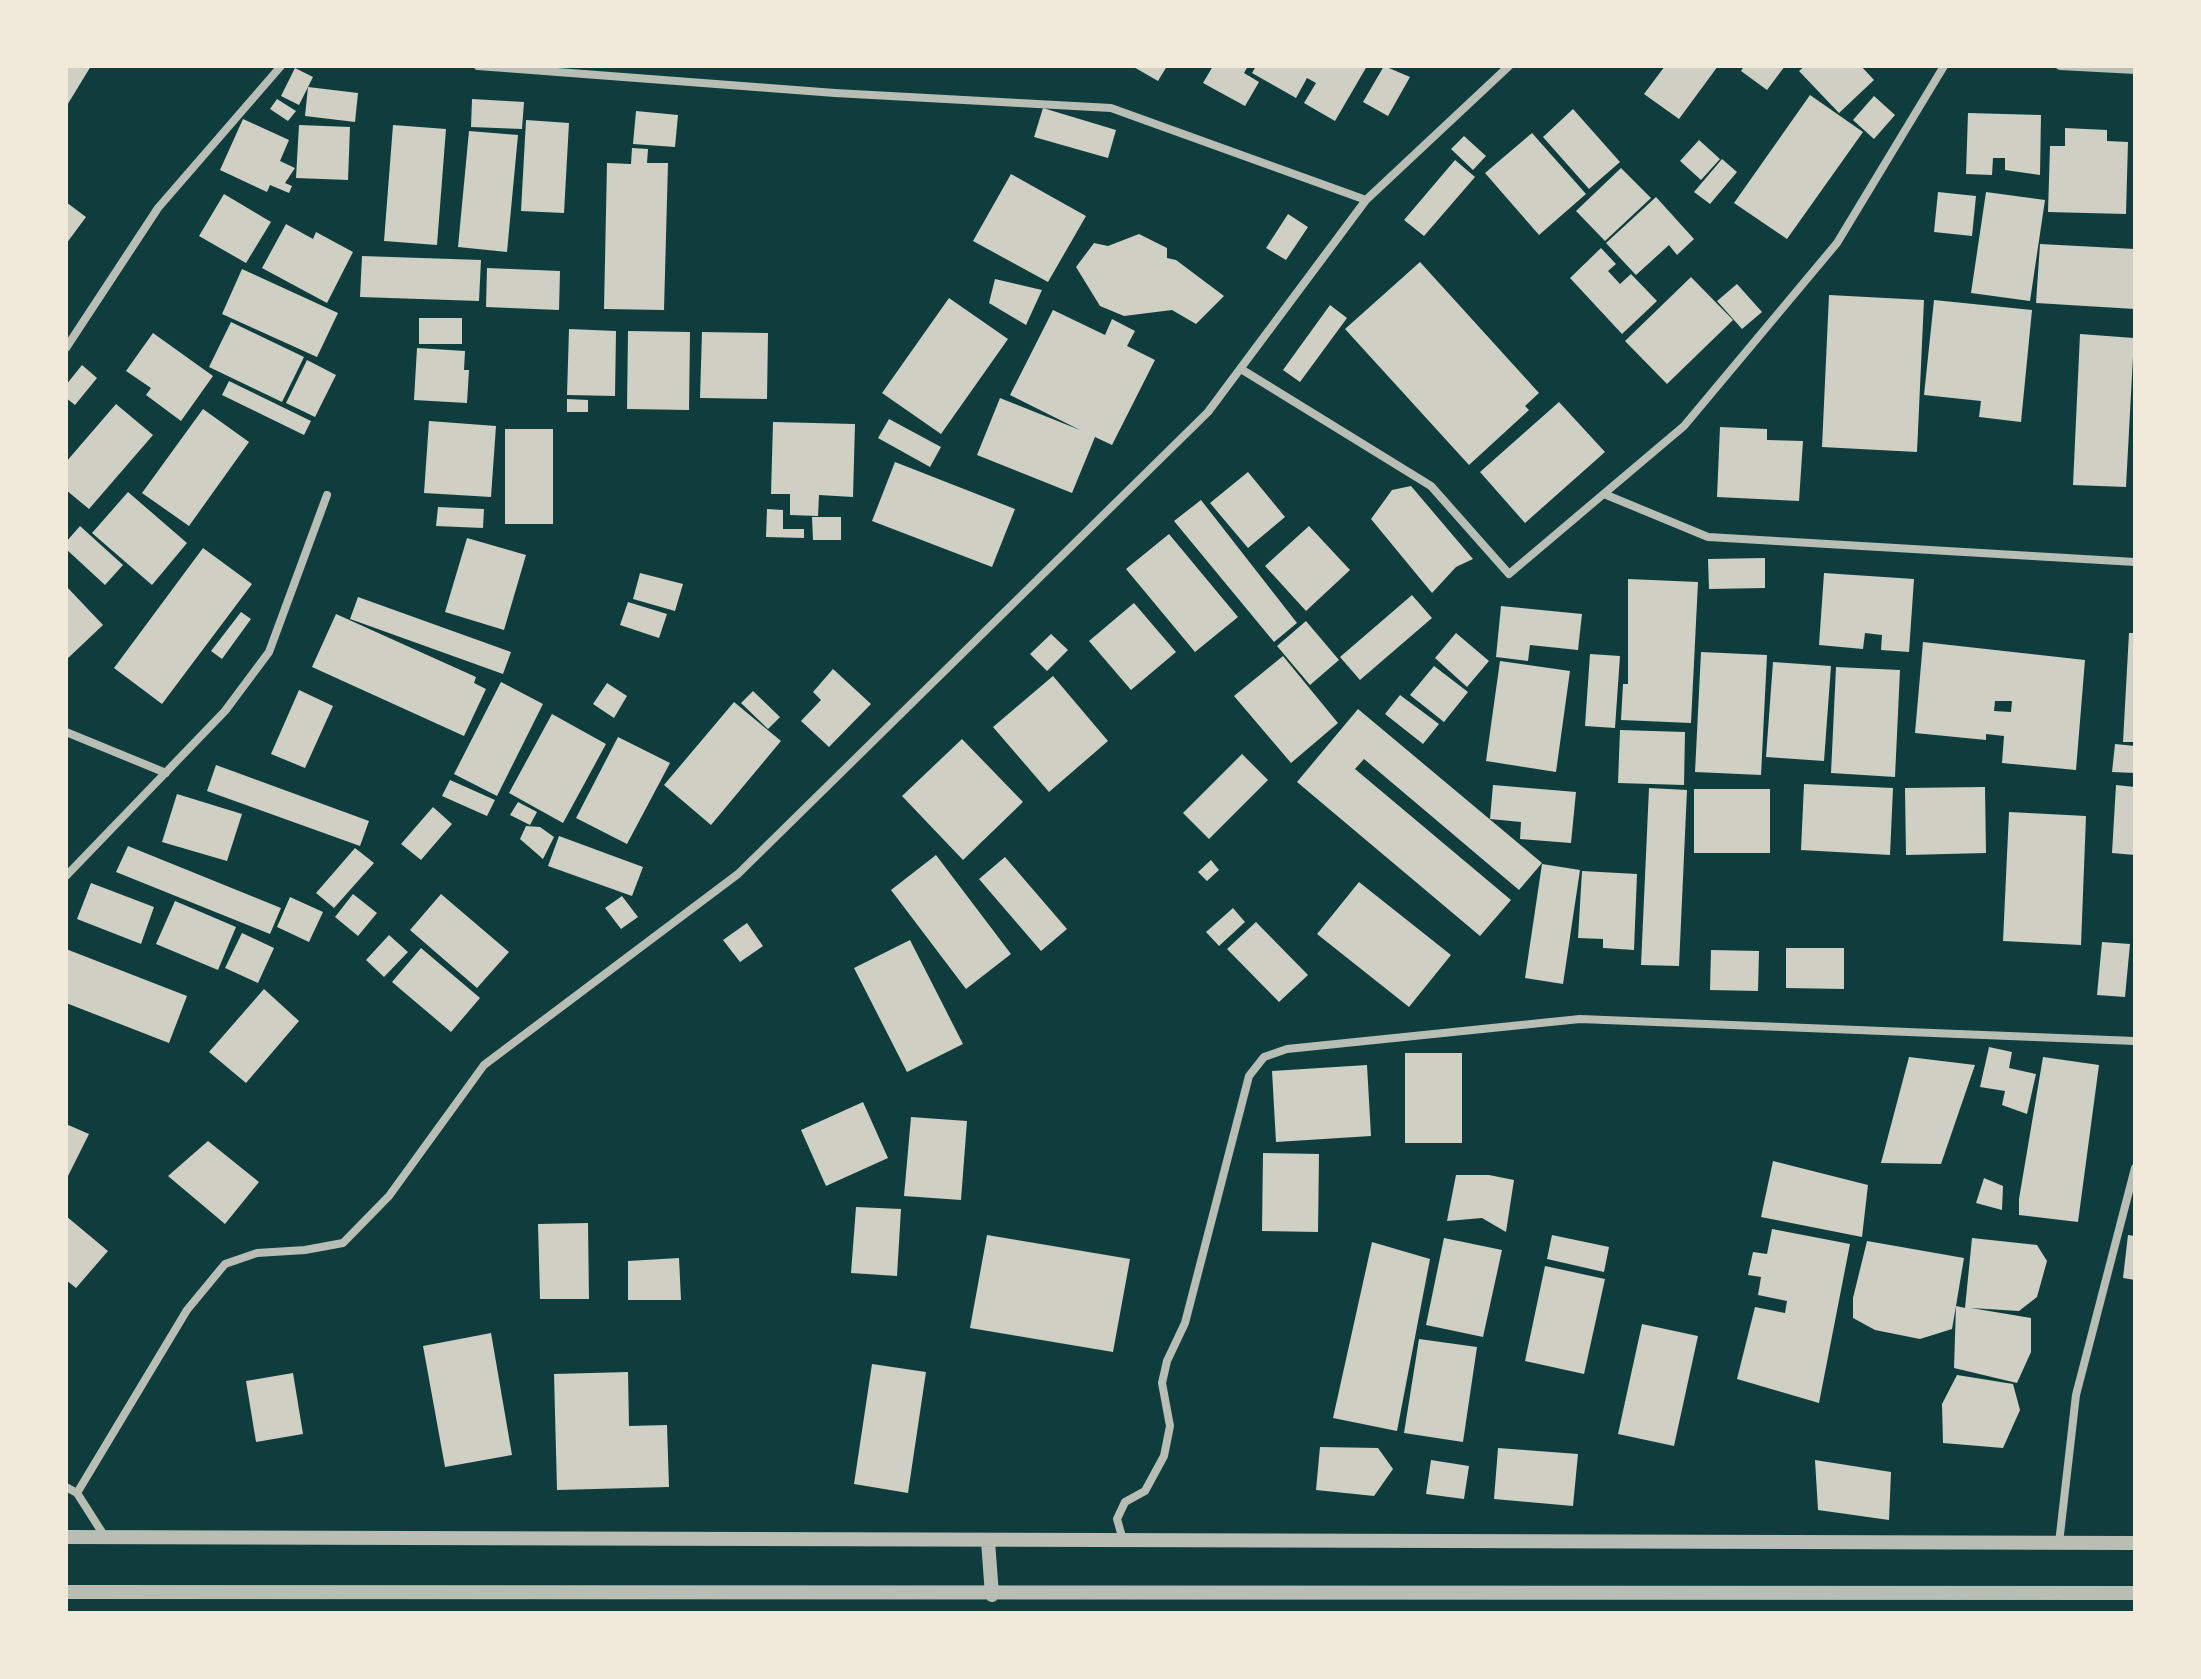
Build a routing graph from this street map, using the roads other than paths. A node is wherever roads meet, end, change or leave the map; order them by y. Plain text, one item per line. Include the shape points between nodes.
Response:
1 (281, 66) edge
2 (478, 66) edge
3 (1509, 66) edge
4 (1944, 66) edge
5 (2060, 66) edge
6 (2135, 70) edge
7 (1366, 200) junction
8 (66, 348) edge
9 (1241, 369) junction
10 (1604, 494) junction
11 (327, 495) dead end
12 (2135, 562) edge
13 (66, 732) edge
14 (166, 773) junction
15 (66, 876) edge
16 (2135, 1041) edge
17 (2135, 1168) edge
18 (66, 1487) edge
19 (77, 1493) junction
20 (66, 1537) edge
21 (105, 1537) junction
22 (1123, 1540) junction
23 (988, 1541) junction
24 (2059, 1543) junction
25 (2135, 1543) edge
26 (66, 1592) edge
27 (2135, 1593) edge
28 (992, 1595) junction

1 - 8 street via 158,208
2 - 7 street via 1111,108
3 - 7 street
4 - 10 street via 1837,243 1684,426
5 - 6 street
7 - 9 street
9 - 10 street via 1431,486 1509,574
9 - 19 street via 1208,412 738,874 484,1065 389,1196 343,1243 257,1253 225,1264 187,1310
10 - 12 street via 1708,537
11 - 14 street via 269,652 225,711
13 - 14 street
14 - 15 street
16 - 22 street via 1580,1019 1287,1049 1264,1057 1249,1076 1185,1323 1167,1361 1162,1383 1170,1426 1164,1456 1145,1491 1125,1502 1117,1519
17 - 24 street via 2076,1395
18 - 19 street
19 - 21 street
20 - 21 street
21 - 23 street
22 - 23 street
22 - 24 street
23 - 28 street
24 - 25 street
26 - 28 street
27 - 28 street

